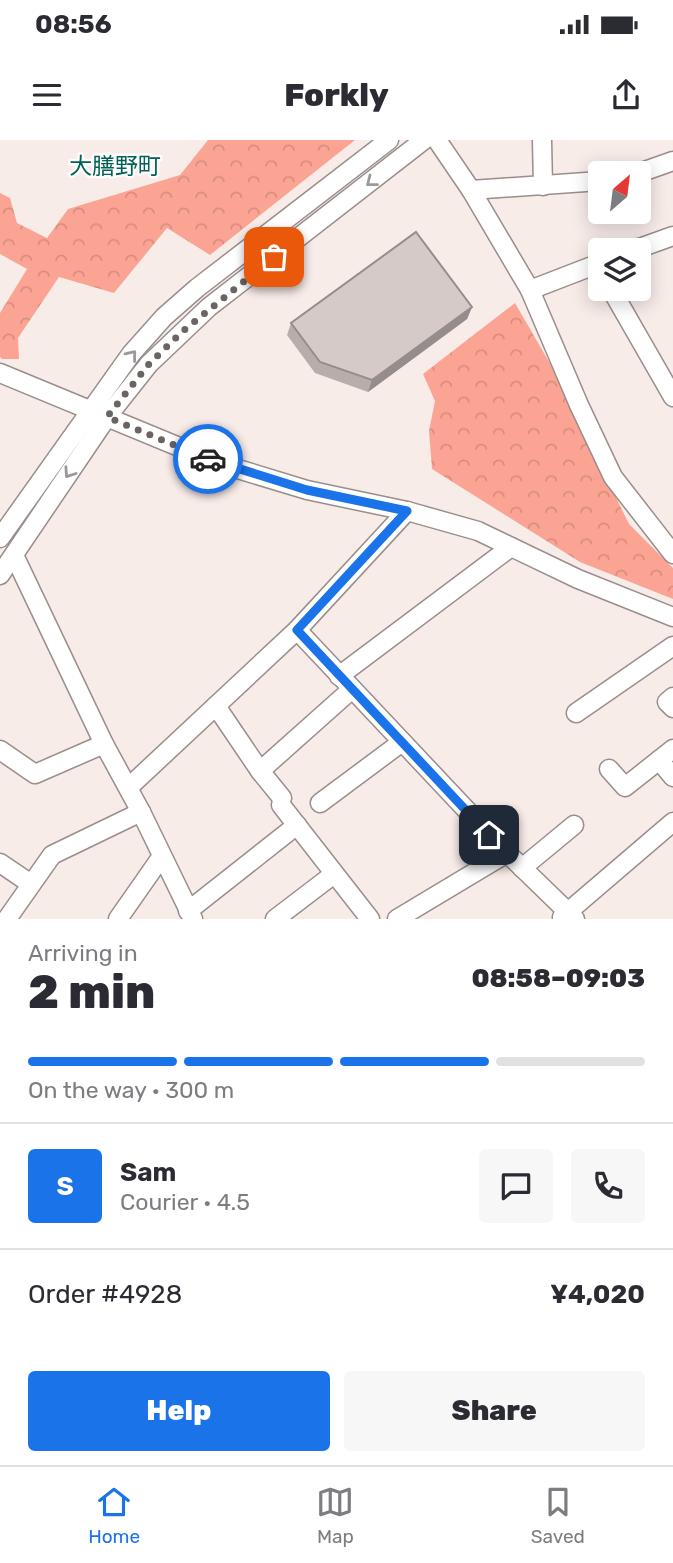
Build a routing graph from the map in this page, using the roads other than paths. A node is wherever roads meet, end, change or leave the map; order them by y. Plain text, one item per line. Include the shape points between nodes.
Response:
1 (390, 140) edge
2 (424, 140) edge
3 (437, 140) edge
4 (542, 140) edge
5 (673, 161) edge
6 (651, 169) edge
7 (588, 182) edge
8 (543, 186) junction
9 (471, 190) junction
10 (673, 236) edge
11 (651, 244) edge
12 (588, 270) edge
13 (530, 290) junction
14 (618, 301) edge
15 (0, 373) edge
16 (673, 397) edge
17 (99, 413) junction
18 (407, 511) junction
19 (0, 538) edge
20 (511, 547) junction
21 (673, 554) edge
22 (14, 555) junction
23 (0, 575) edge
24 (673, 617) edge
25 (297, 630) junction
26 (673, 646) edge
27 (346, 683) junction
28 (673, 697) edge
29 (216, 706) junction
30 (673, 708) edge
31 (576, 713) dead end
32 (402, 742) junction
33 (104, 744) junction
34 (673, 749) edge
35 (0, 750) edge
36 (659, 760) junction
37 (609, 769) dead end
38 (260, 771) junction
39 (673, 777) edge
40 (129, 788) junction
41 (320, 803) dead end
42 (141, 813) junction
43 (673, 821) edge
44 (297, 825) junction
45 (574, 825) dead end
46 (507, 853) junction
47 (162, 856) junction
48 (0, 863) edge
49 (522, 868) junction
50 (334, 874) junction
51 (31, 884) junction
52 (190, 915) edge
53 (568, 917) edge
54 (367, 918) edge
55 (7, 919) edge
56 (118, 919) edge
57 (275, 919) edge
58 (397, 919) edge

17 -> 1 street via 131,354 164,317
2 -> 17 street via 191,323
3 - 9 street
4 - 8 street
5 - 6 street
7 - 8 street
8 - 9 street
9 - 13 street
10 - 11 street
12 - 13 street
13 - 21 street via 613,477
14 - 16 street
15 - 17 street
17 - 18 street via 218,463 307,490
17 - 19 street
17 -> 22 street
18 - 20 street via 478,531
18 - 25 street
20 - 24 street
20 - 27 street
22 - 23 street
22 - 33 street
25 - 27 street
25 - 29 street
26 - 31 street
27 - 32 street
27 - 38 street
28 - 30 street via 667,702
29 - 38 street
29 - 40 street
32 - 41 street
32 - 46 street
33 - 35 street via 35,774
33 - 40 street
34 - 36 street
36 - 37 street via 625,787
36 - 39 street
38 - 44 street
40 - 42 street
42 - 47 street
42 - 51 street via 52,855
43 - 53 street
44 - 50 street
44 - 52 street
45 - 49 street
46 - 49 street
46 - 58 street
47 - 52 street
47 - 56 street
48 - 51 street
49 - 53 street
50 - 54 street
50 - 57 street
51 - 55 street

